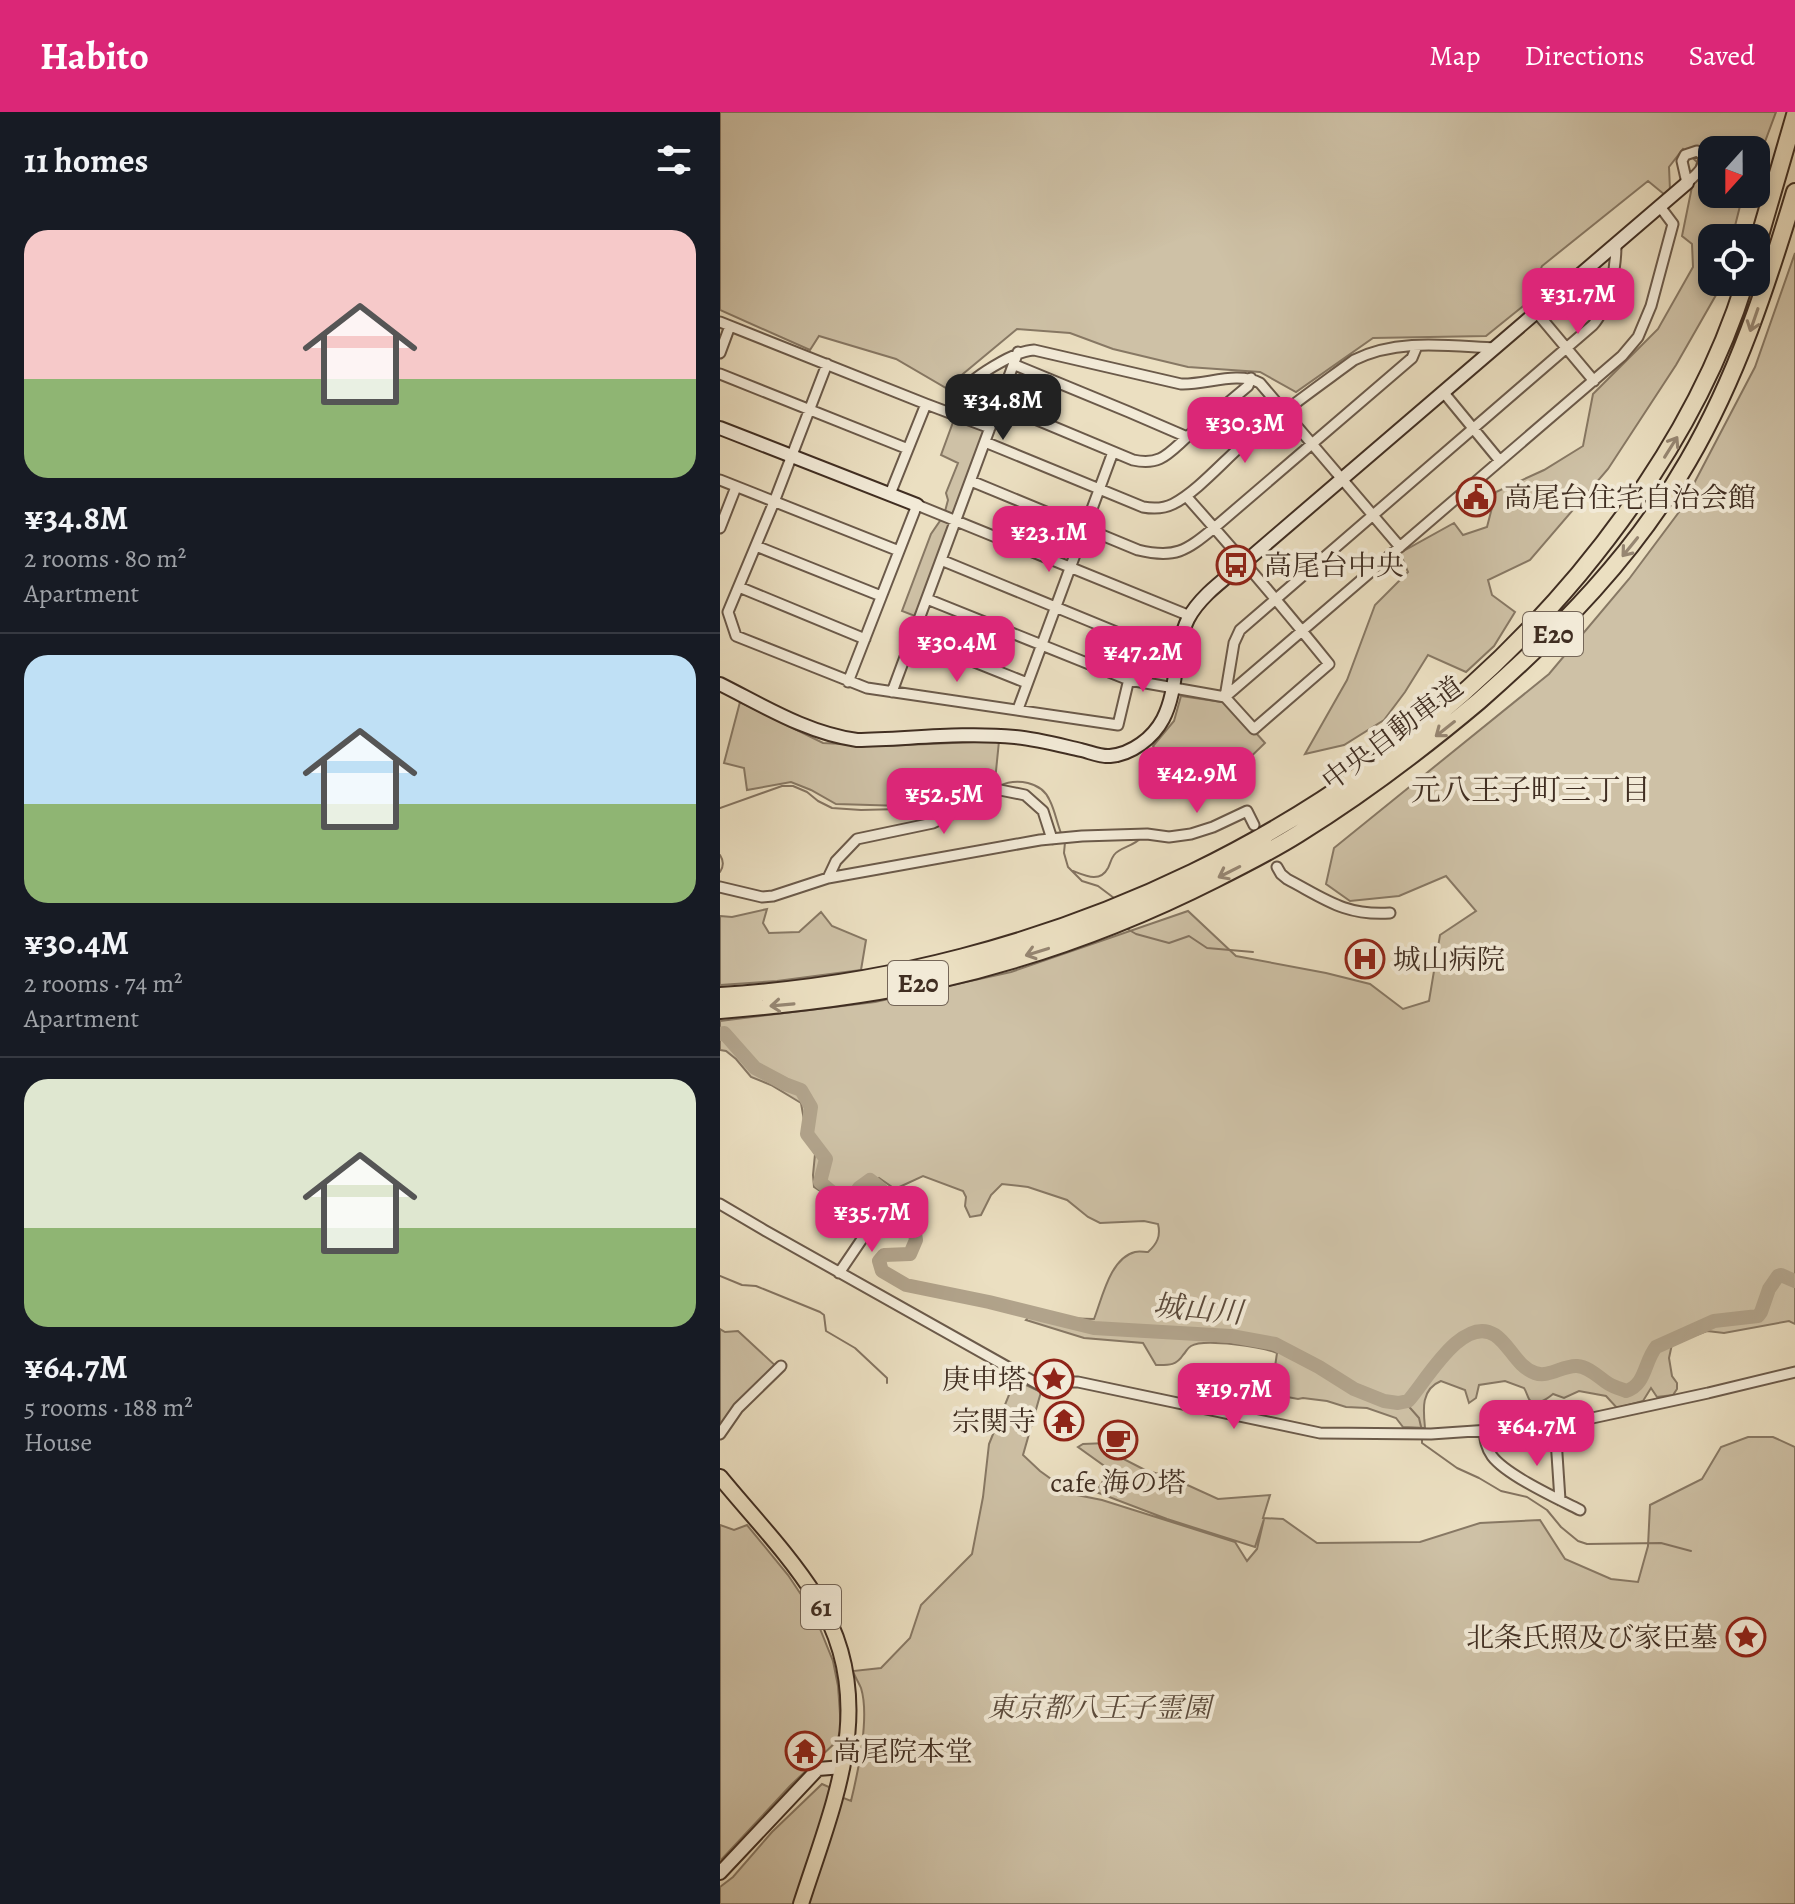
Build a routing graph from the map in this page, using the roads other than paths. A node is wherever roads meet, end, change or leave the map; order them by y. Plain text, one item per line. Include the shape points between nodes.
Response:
1 (1795, 115) edge
2 (1687, 183) dead end
3 (1795, 192) edge
4 (1661, 208) junction
5 (1763, 224) edge
6 (1616, 245) junction
7 (1741, 296) edge
8 (1537, 313) junction
9 (720, 322) edge
10 (730, 326) junction
11 (1417, 346) junction
12 (1496, 348) junction
13 (1566, 348) junction
14 (1018, 352) junction
15 (720, 353) edge
16 (827, 364) junction
17 (1015, 365) junction
18 (720, 374) edge
19 (1251, 378) junction
20 (1594, 381) junction
21 (1444, 393) junction
22 (926, 404) junction
23 (999, 404) junction
24 (810, 410) junction
25 (1284, 412) junction
26 (952, 413) junction
27 (720, 428) edge
28 (990, 428) junction
29 (1474, 429) junction
30 (1187, 437) junction
31 (985, 442) junction
32 (1311, 444) junction
33 (908, 449) junction
34 (1113, 452) junction
35 (792, 456) junction
36 (1500, 461) junction
37 (720, 480) edge
38 (1342, 480) junction
39 (971, 481) junction
40 (736, 487) junction
41 (1099, 489) junction
42 (890, 494) junction
43 (1186, 496) junction
44 (774, 502) junction
45 (917, 505) junction
46 (1372, 515) junction
47 (956, 521) junction
48 (720, 528) edge
49 (1084, 528) junction
50 (1214, 528) junction
51 (756, 546) junction
52 (1400, 547) junction
53 (899, 551) junction
54 (941, 560) junction
55 (1244, 563) junction
56 (1070, 567) junction
57 (739, 587) junction
58 (881, 596) junction
59 (927, 599) junction
60 (1275, 600) junction
61 (1055, 606) junction
62 (724, 610) edge
63 (1190, 616) junction
64 (1303, 631) junction
65 (912, 637) junction
66 (865, 639) junction
67 (1041, 646) junction
68 (1129, 680) junction
69 (848, 682) junction
70 (1027, 683) junction
71 (720, 684) edge
72 (1172, 688) junction
73 (892, 692) junction
74 (1225, 697) junction
75 (1018, 709) junction
76 (1254, 825) dead end
77 (1059, 838) junction
78 (1277, 867) dead end
79 (828, 878) junction
80 (720, 887) edge
81 (1130, 911) junction
82 (1390, 913) dead end
83 (1106, 920) junction
84 (720, 996) edge
85 (720, 1010) edge
86 (720, 1204) edge
87 (877, 1217) dead end
88 (839, 1273) junction
89 (781, 1366) dead end
90 (1795, 1372) edge
91 (1555, 1424) junction
92 (1484, 1431) junction
93 (720, 1434) edge
94 (720, 1477) edge
95 (1560, 1500) junction
96 (1580, 1510) dead end
97 (843, 1767) junction
98 (720, 1873) edge
99 (801, 1904) edge

1 - 5 highway
2 - 4 street
3 -> 81 highway, 中央自動車道 / E20 via 1750,332 1712,419 1658,509 1596,587 1514,671 1395,768 1238,867
4 - 6 street
4 - 20 street via 1673,224 1651,306 1638,337
6 - 8 street
6 - 13 street via 1604,308
81 -> 7 highway, 中央自動車道 / E20 via 1346,784 1455,700 1535,624 1606,541 1674,444 1713,368
8 - 12 street
8 - 13 street
9 - 10 street
10 - 15 street
10 - 16 street
11 - 12 street
11 - 25 street via 1366,354
11 - 32 street via 1412,358
12 - 21 street
13 - 20 street
13 - 29 street
14 - 17 street
14 - 19 street via 1034,350 1181,384
14 - 26 street via 967,386
16 - 22 street
16 - 24 street
17 - 23 street
17 - 30 street
18 - 24 street
19 - 25 street
19 - 30 street
20 - 36 street
21 - 29 street
21 - 38 street
22 - 26 street
22 - 33 street
23 - 28 street
23 - 34 street
24 - 33 street
24 - 35 street
25 - 32 street
25 - 43 street
26 - 28 street
27 - 35 street
28 - 31 street
29 - 36 street
29 - 46 street
30 - 34 street via 1154,462
31 - 39 street
31 - 41 street
32 - 38 street
32 - 50 street
33 - 42 street
34 - 41 street
35 - 42 street
35 - 44 street
36 - 52 street
37 - 40 street
38 - 46 street
38 - 55 street
39 - 47 street
39 - 49 street
40 - 44 street
40 - 48 street
41 - 43 street via 1155,509
41 - 49 street
42 - 45 street
43 - 50 street
44 - 51 street
44 - 53 street
45 - 47 street
45 - 53 street
46 - 52 street
46 - 60 street
47 - 54 street
47 - 56 street
49 - 50 street via 1163,555 1193,545
49 - 56 street
50 - 55 street
51 - 57 street
51 - 58 street
52 - 64 street
53 - 58 street
54 - 59 street
54 - 61 street
55 - 60 street
55 - 63 street
56 - 61 street
56 - 63 street
57 - 62 street
57 - 66 street
58 - 66 street
59 - 65 street
59 - 67 street
60 - 64 street
60 - 74 street via 1240,630
61 - 67 street
61 - 68 street via 1138,641
62 - 69 street via 736,636
63 - 72 street
64 - 74 street
64 - 74 street via 1329,664 1254,729
65 - 70 street
65 - 73 street
66 - 69 street
67 - 68 street
67 - 70 street
68 - 72 street
68 - 75 street via 1118,725
69 - 73 street
70 - 75 street
71 - 72 street via 813,730 844,739 1014,737 1107,756 1137,747 1148,737 1164,717
72 - 74 street
73 - 75 street
76 - 77 street via 1247,811 1191,834
77 - 79 street
77 - 79 street via 1043,811 1025,795 1000,790 933,823 857,839
78 - 82 street via 1287,879 1344,909
79 - 80 street via 762,897
81 - 83 highway, 中央自動車道 / E20
83 - 84 highway, 中央自動車道 / E20 via 930,966 817,987
83 -> 85 highway, 中央自動車道 / E20 via 1012,960 936,980 801,1003
86 - 88 street
87 - 88 street
88 - 92 street via 1045,1388 1078,1382 1320,1433
89 - 93 street
90 - 91 street
91 - 92 street
91 - 95 street
92 - 95 street via 1486,1446 1503,1467
94 - 97 main road, 61 via 799,1572 835,1638 849,1699
95 - 96 street
97 - 98 street via 818,1769
97 - 99 main road, 61

